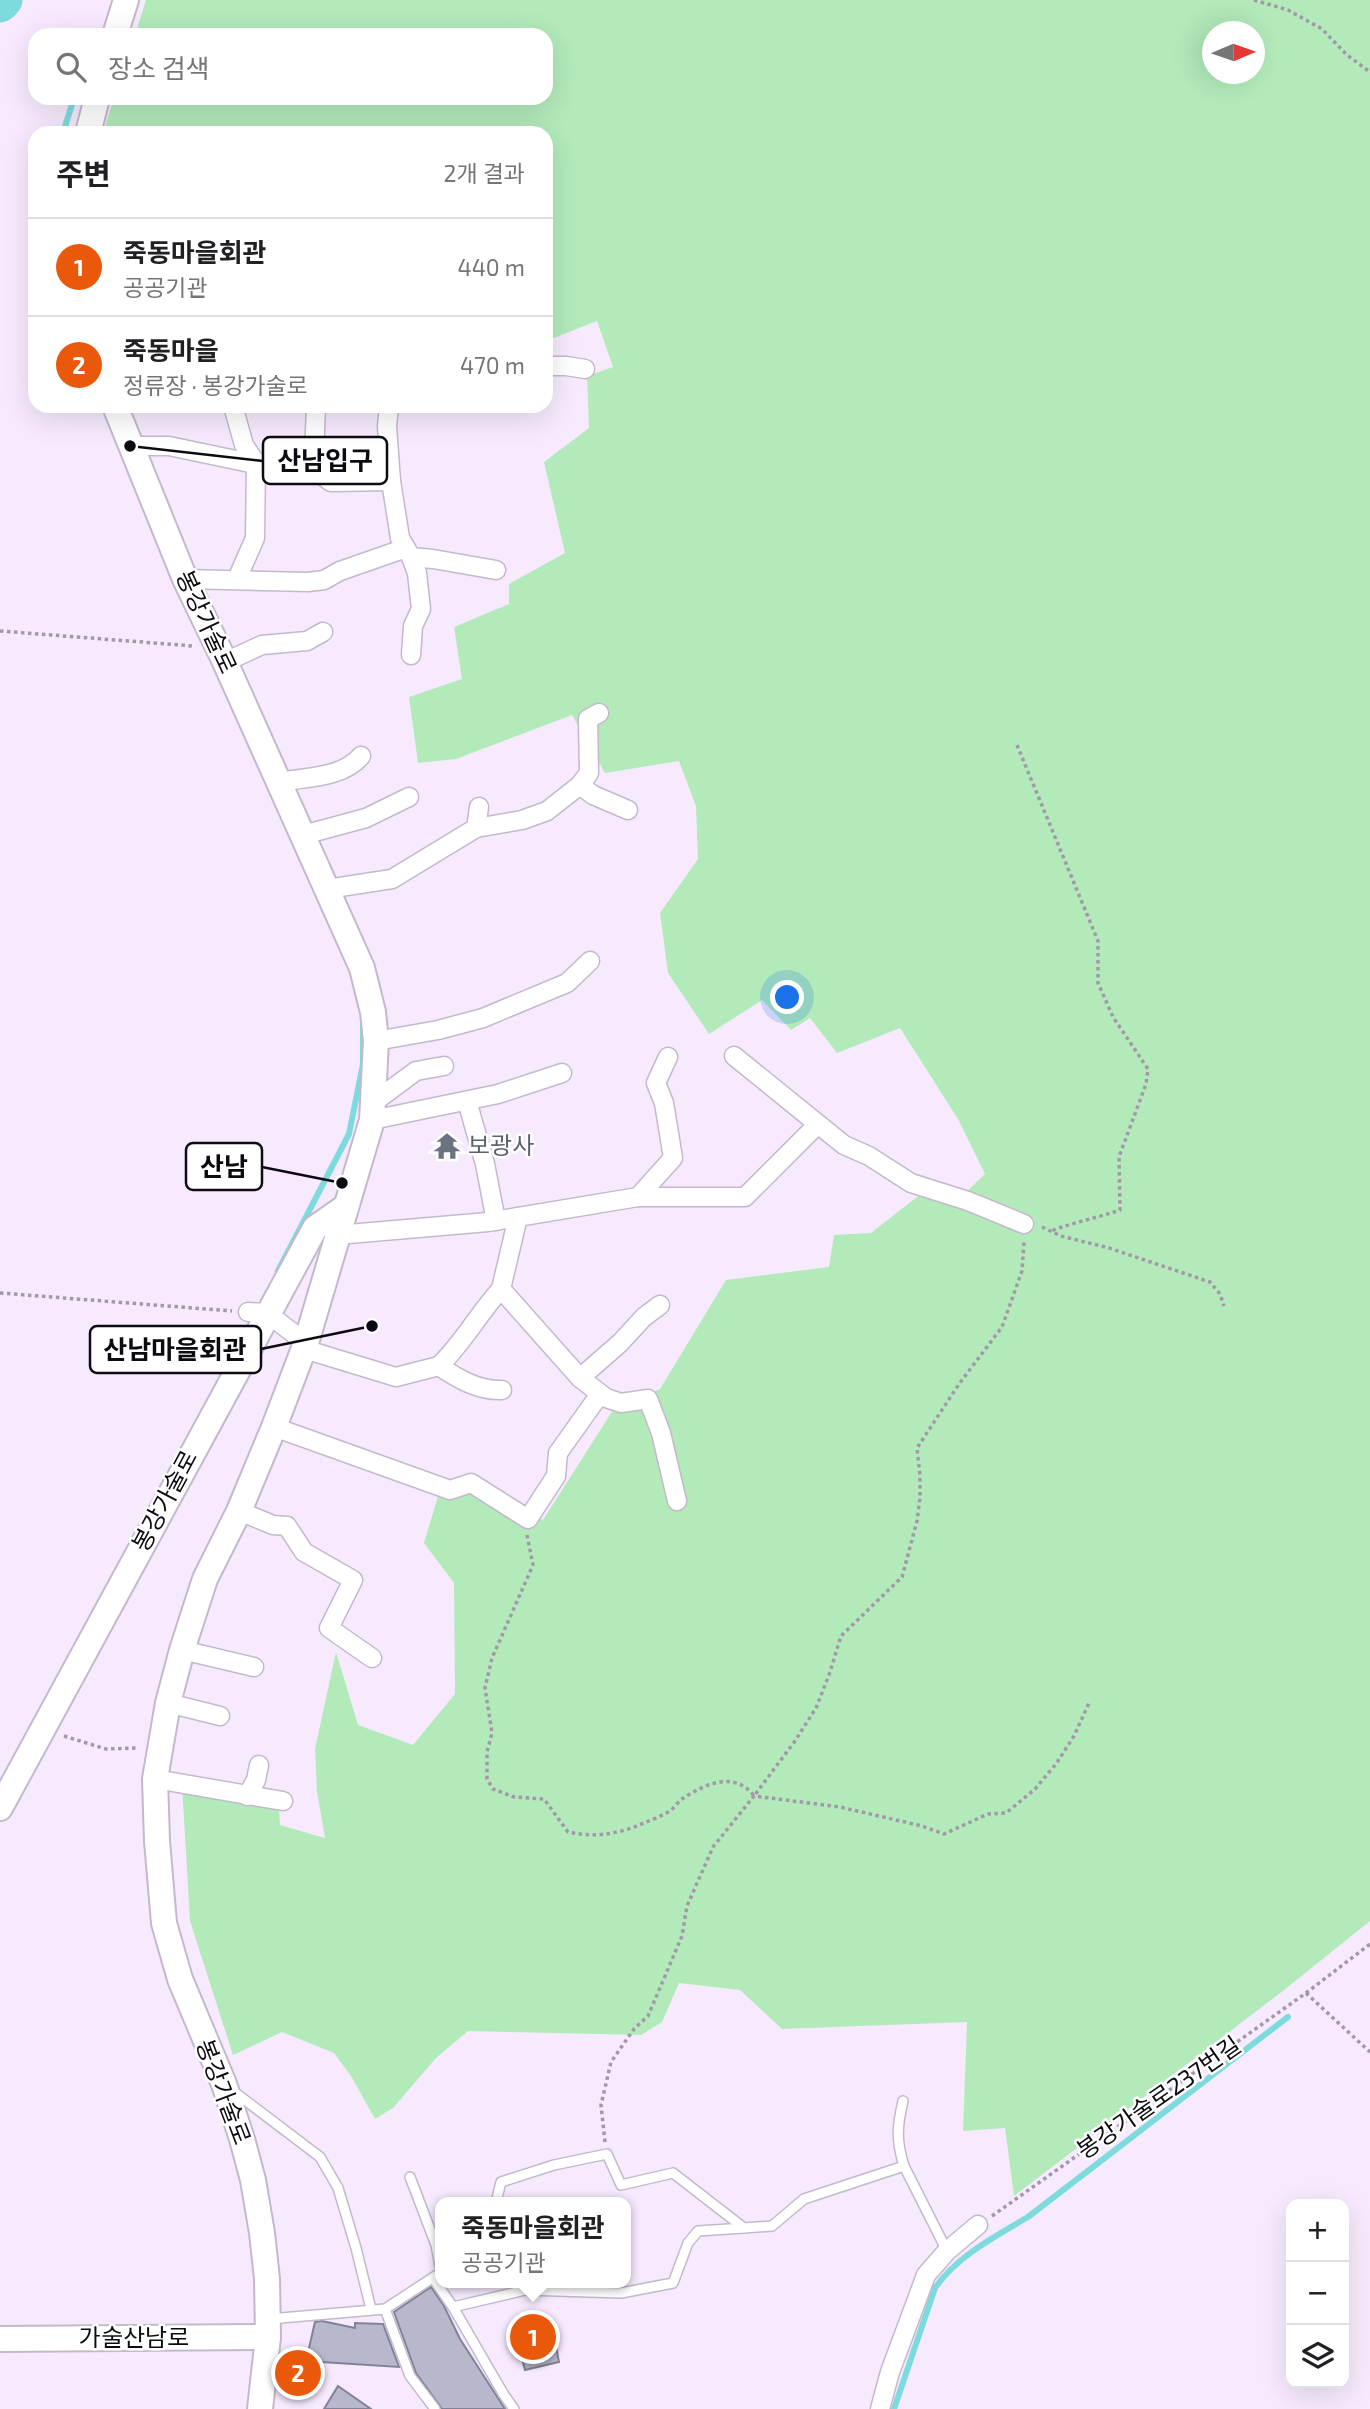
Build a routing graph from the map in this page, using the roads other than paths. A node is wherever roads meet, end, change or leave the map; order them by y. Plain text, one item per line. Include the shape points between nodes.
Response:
1 (126, 0) edge
2 (117, 28) edge
3 (95, 105) edge
4 (90, 126) edge
5 (553, 366) edge
6 (585, 369) dead end
7 (119, 413) edge
8 (235, 413) edge
9 (316, 413) edge
10 (389, 413) edge
11 (132, 446) junction
12 (256, 463) junction
13 (311, 467) junction
14 (391, 481) junction
15 (408, 552) junction
16 (496, 570) dead end
17 (185, 579) junction
18 (237, 579) junction
19 (323, 632) dead end
20 (411, 654) dead end
21 (222, 655) junction
22 (599, 713) dead end
23 (361, 756) dead end
24 (279, 782) junction
25 (580, 785) junction
26 (409, 797) dead end
27 (479, 807) dead end
28 (628, 810) dead end
29 (476, 828) junction
30 (303, 835) junction
31 (327, 889) junction
32 (590, 961) dead end
33 (376, 1041) junction
34 (734, 1056) dead end
35 (668, 1057) dead end
36 (444, 1066) dead end
37 (562, 1073) dead end
38 (467, 1101) junction
39 (373, 1111) junction
40 (818, 1124) junction
41 (638, 1197) junction
42 (345, 1207) junction
43 (518, 1217) junction
44 (496, 1220) junction
45 (1024, 1224) road end
46 (337, 1235) junction
47 (502, 1289) junction
48 (660, 1305) dead end
49 (259, 1313) junction
50 (305, 1346) junction
51 (439, 1366) junction
52 (580, 1378) junction
53 (502, 1390) dead end
54 (603, 1396) junction
55 (274, 1427) junction
56 (677, 1501) dead end
57 (239, 1511) junction
58 (182, 1650) junction
59 (372, 1658) dead end
60 (254, 1667) dead end
61 (168, 1703) junction
62 (220, 1716) dead end
63 (258, 1765) dead end
64 (155, 1779) junction
65 (247, 1796) junction
66 (283, 1801) dead end
67 (0, 1808) edge
68 (224, 2084) junction
69 (903, 2101) dead end
70 (904, 2166) junction
71 (410, 2177) dead end
72 (497, 2197) edge
73 (978, 2225) road end
74 (744, 2228) junction
75 (435, 2242) edge
76 (947, 2251) junction
77 (435, 2277) edge
78 (443, 2288) edge
79 (453, 2307) junction
80 (371, 2309) junction
81 (385, 2309) junction
82 (268, 2328) junction
83 (0, 2339) edge
84 (260, 2409) edge
85 (436, 2409) edge
86 (514, 2409) edge
87 (880, 2409) edge

1 - 2 street
3 - 4 street
5 - 6 street
7 - 11 street, 봉강가술로
8 - 12 street via 244,445
9 - 13 street
10 - 14 street
11 - 12 street via 169,446
11 - 17 street, 봉강가술로
12 - 13 street
12 - 18 street via 255,538
13 - 14 street via 331,482
14 - 15 street via 400,538
15 - 16 street
15 - 18 street via 324,579
15 - 20 street via 417,573 421,609 413,626
17 - 18 street
17 - 21 street, 봉강가술로
19 - 21 street via 307,641
21 - 24 street, 봉강가술로
22 - 25 street via 588,719 589,773
23 - 24 street via 339,771
24 - 30 street, 봉강가술로
25 - 28 street
25 - 29 street via 547,811
26 - 30 street via 366,818
27 - 29 street
29 - 31 street via 392,879
30 - 31 street, 봉강가술로
31 - 33 street, 봉강가술로 via 362,968
32 - 33 street via 567,983 483,1018
33 - 39 street, 봉강가술로
34 - 40 street
35 - 41 street via 656,1083 673,1158
36 - 39 street via 416,1071
37 - 38 street
38 - 39 street
38 - 44 street
39 - 42 street, 봉강가술로
40 - 41 street via 745,1197
40 - 45 street via 911,1183
41 - 43 street
42 - 46 street, 봉강가술로
42 - 49 street, 봉강가술로 via 315,1228
43 - 44 street
43 - 47 street
44 - 46 street
46 - 50 street, 봉강가술로
47 - 51 street
47 - 52 street
48 - 52 street
49 - 50 street
49 - 67 street, 봉강가술로
50 - 51 street via 396,1377
50 - 55 street, 봉강가술로
51 - 53 street via 458,1379
52 - 54 street
54 - 55 street via 558,1453 556,1476 528,1519 471,1483 450,1490
54 - 56 street via 621,1403 648,1399
55 - 57 street, 봉강가술로
57 - 58 street, 봉강가술로 via 205,1579
57 - 59 street via 287,1526 304,1552 353,1580 329,1628
58 - 60 street
58 - 61 street, 봉강가술로
61 - 62 street
61 - 64 street, 봉강가술로
63 - 65 street
64 - 65 street
64 - 68 street, 봉강가술로 via 164,1923 180,1979
65 - 66 street
68 - 80 lane via 320,2157 338,2188
68 - 82 street, 봉강가술로 via 253,2180 266,2268
69 - 70 lane via 897,2129
70 - 74 lane via 804,2199 772,2226
70 - 76 lane
71 - 75 lane
72 - 74 lane via 501,2182 607,2154 621,2185 673,2173
73 - 76 street
74 - 79 lane via 698,2231 688,2243 673,2283 621,2293 525,2290
76 - 87 street via 926,2275
77 - 81 lane
78 - 79 lane
79 - 86 lane
80 - 81 lane
80 - 82 lane
81 - 85 lane via 410,2376
82 - 83 street, 가술산남로
82 - 84 street, 봉강가술로

